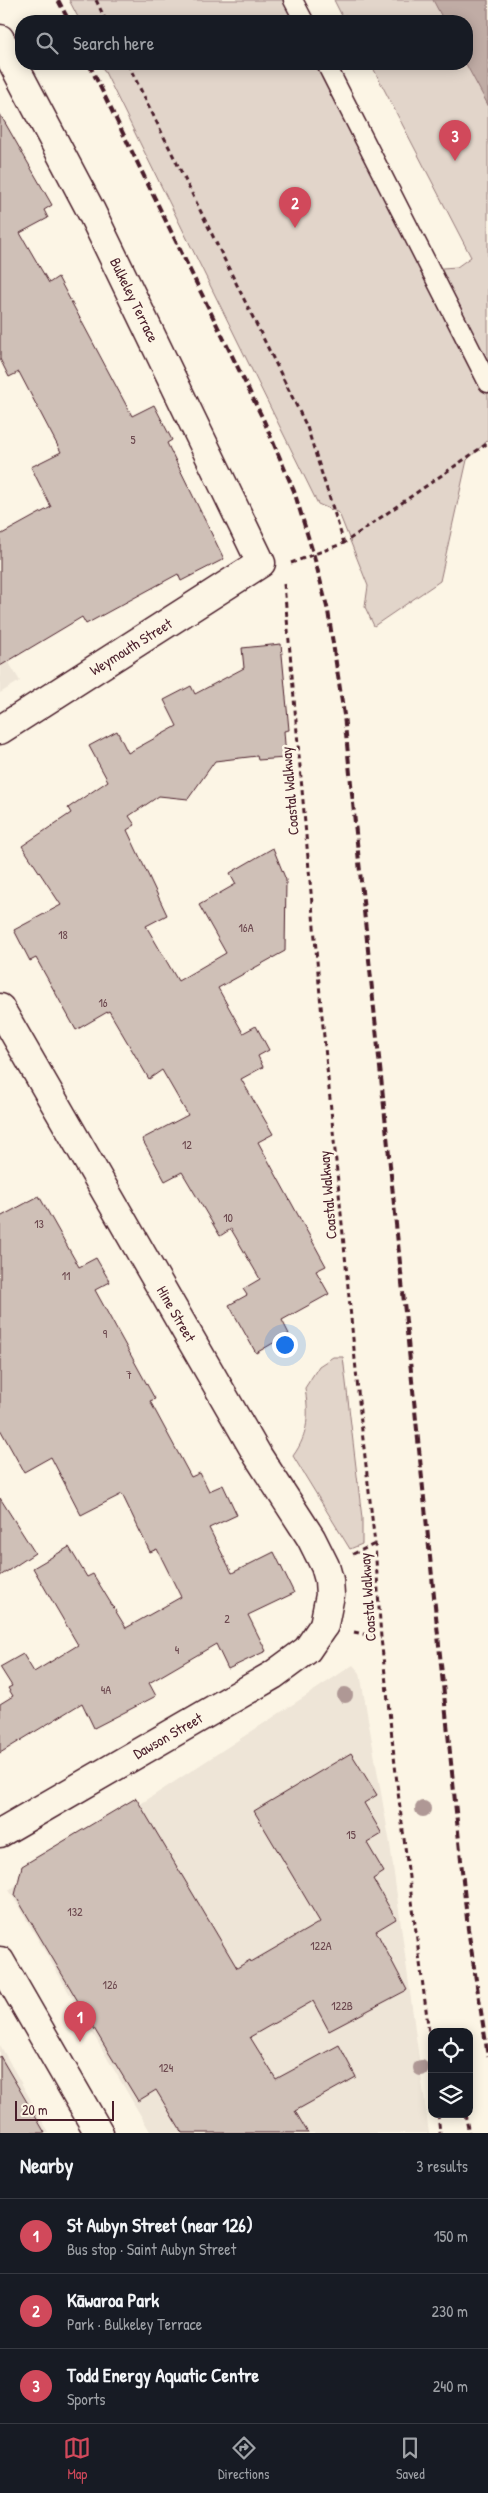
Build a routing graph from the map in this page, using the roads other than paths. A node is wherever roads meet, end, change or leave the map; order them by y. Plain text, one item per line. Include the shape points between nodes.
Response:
1 (293, 0) edge
2 (301, 15) edge
3 (0, 39) edge
4 (15, 67) edge
5 (16, 70) edge
6 (329, 70) edge
7 (488, 383) edge
8 (261, 563) joint
9 (0, 730) edge
10 (0, 1008) edge
11 (324, 1625) joint
12 (0, 1833) edge
13 (0, 1961) edge
14 (99, 2133) edge

1 - 2 lane
3 - 4 main road, Bulkeley Terrace
5 - 8 main road, Bulkeley Terrace via 91,211
6 - 7 lane
8 - 9 main road, Weymouth Street
10 - 11 main road, Hine Street via 321,1559 329,1580 330,1595
11 - 12 main road, Dawson Street via 306,1650 273,1675
13 - 14 main road

